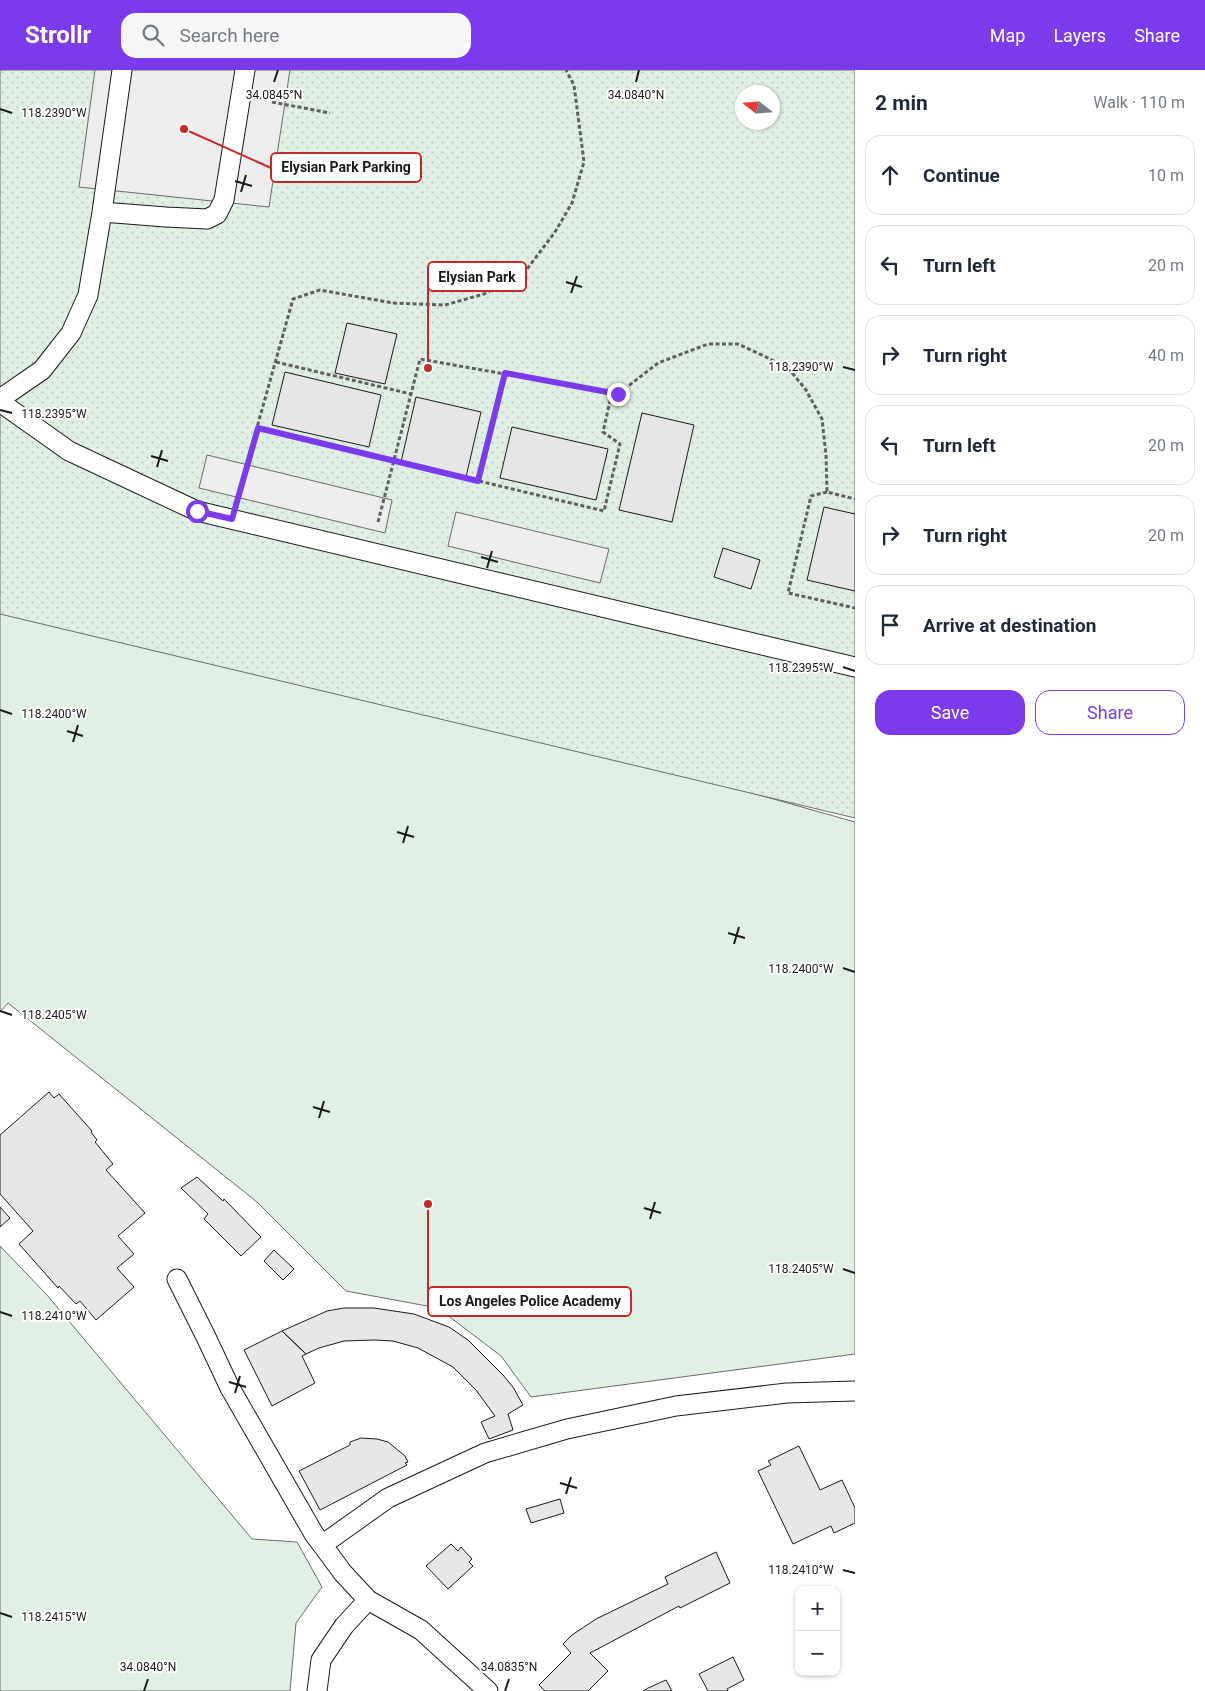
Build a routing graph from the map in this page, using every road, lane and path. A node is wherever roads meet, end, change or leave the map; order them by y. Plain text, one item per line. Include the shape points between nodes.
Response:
1 (122, 70) edge
2 (245, 70) edge
3 (566, 70) edge
4 (241, 96) junction
5 (330, 113) dead end
6 (102, 212) junction
7 (276, 362) junction
8 (505, 373) junction
9 (612, 392) junction
10 (411, 394) junction
11 (0, 401) edge
12 (258, 428) junction
13 (393, 461) junction
14 (478, 481) junction
15 (827, 492) junction
16 (855, 499) edge
17 (232, 519) junction
18 (370, 552) junction
19 (855, 608) edge
20 (855, 667) edge
21 (177, 1279) dead end
22 (855, 1390) edge
23 (322, 1545) junction
24 (368, 1600) junction
25 (317, 1691) edge
26 (488, 1691) edge

1 - 6 lane
2 - 4 lane
3 - 7 path via 574,85 584,162 572,203 524,273 484,294 445,305 393,302 320,290 293,299
4 - 5 path
4 - 6 lane via 224,200 217,214 207,218
6 - 11 lane via 88,295 71,333 42,370
7 - 10 path
7 - 12 path
8 - 9 path
8 - 10 path via 420,359
8 - 14 path
9 - 14 path via 603,432 620,444 604,511
9 - 15 path via 618,394 658,363 708,344 738,344 764,356 789,369 806,390 822,419
10 - 13 path
11 - 17 lane via 69,451 197,511
12 - 13 path
12 - 17 path
13 - 14 path
13 - 18 path
15 - 16 path
15 - 19 path via 811,496 788,593
17 - 18 lane
18 - 20 lane
21 - 23 lane via 230,1388
22 - 23 lane via 788,1393 676,1406 567,1429 485,1453 388,1498
23 - 24 lane
24 - 25 lane via 344,1626 321,1660
24 - 26 lane via 421,1630

